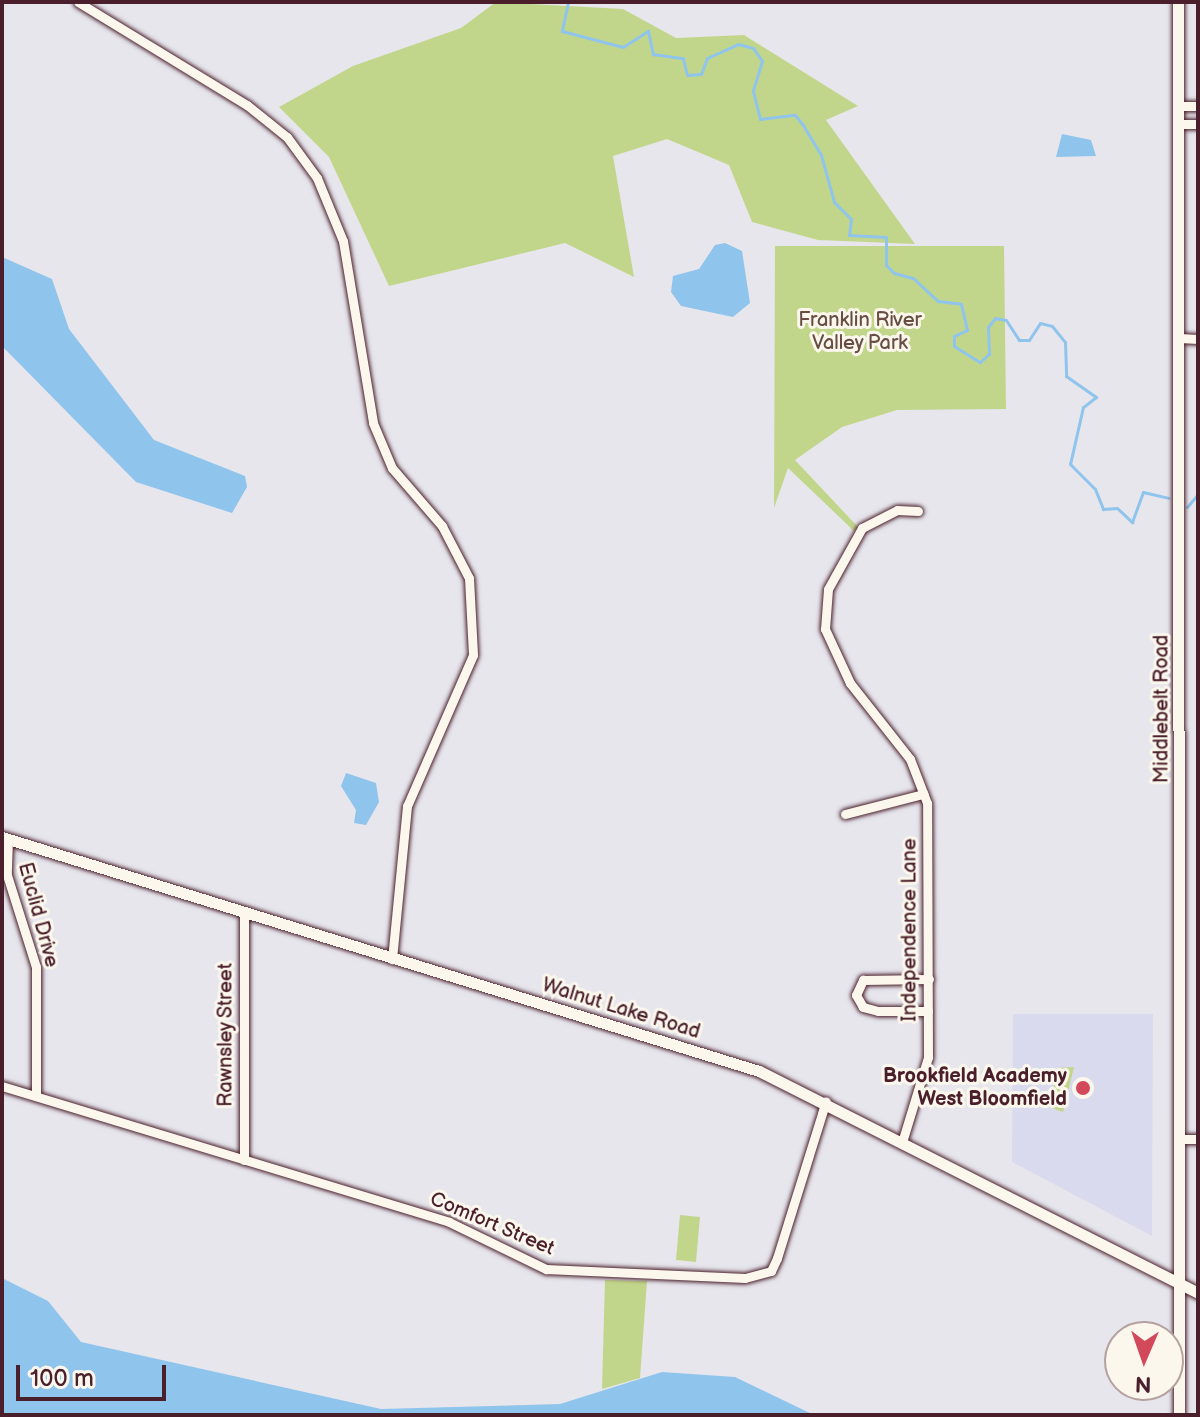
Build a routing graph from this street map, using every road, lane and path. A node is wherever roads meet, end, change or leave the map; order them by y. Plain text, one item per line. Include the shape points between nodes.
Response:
1 (78, 2) edge
2 (1178, 2) edge
3 (1179, 106) junction
4 (1198, 106) edge
5 (1179, 124) junction
6 (1198, 124) edge
7 (1179, 338) junction
8 (1198, 339) edge
9 (918, 511) dead end
10 (923, 794) junction
11 (845, 814) dead end
12 (5, 838) edge
13 (244, 911) junction
14 (392, 959) junction
15 (929, 979) junction
16 (928, 1011) junction
17 (2, 1086) edge
18 (36, 1096) junction
19 (826, 1101) junction
20 (903, 1139) junction
21 (1180, 1139) junction
22 (1198, 1139) edge
23 (244, 1160) junction
24 (1177, 1278) junction
25 (1198, 1293) edge
26 (1179, 1415) edge

1 - 14 street via 247,105 312,171 343,241 373,423 392,468 442,526 469,578 473,655 407,806
2 - 3 street, Middlebelt Road
3 - 4 street
3 - 5 street, Middlebelt Road
5 - 6 street
5 - 7 street, Middlebelt Road
7 - 8 street
7 - 21 street, Middlebelt Road
9 - 10 street, Independence Lane via 897,510 862,528 828,589 825,629 850,683 910,759
10 - 11 street
10 - 15 street, Independence Lane via 932,871
12 - 13 street, Walnut Lake Road
12 - 18 street, Euclid Drive via 7,875 36,967
13 - 14 street, Walnut Lake Road
13 - 23 street, Rawnsley Street
14 - 19 street, Walnut Lake Road via 683,1045
15 - 16 street, Independence Lane
15 - 16 street via 863,980 856,995 863,1007 878,1011
16 - 20 street, Independence Lane via 925,1070
17 - 18 street, Comfort Street
18 - 23 street, Comfort Street
19 - 20 street, Walnut Lake Road
19 - 23 street, Comfort Street via 777,1258 771,1271 745,1278 546,1269 449,1222
20 - 24 street, Walnut Lake Road
21 - 22 street
21 - 24 street, Middlebelt Road
24 - 25 street, Walnut Lake Road
24 - 26 street, Middlebelt Road

